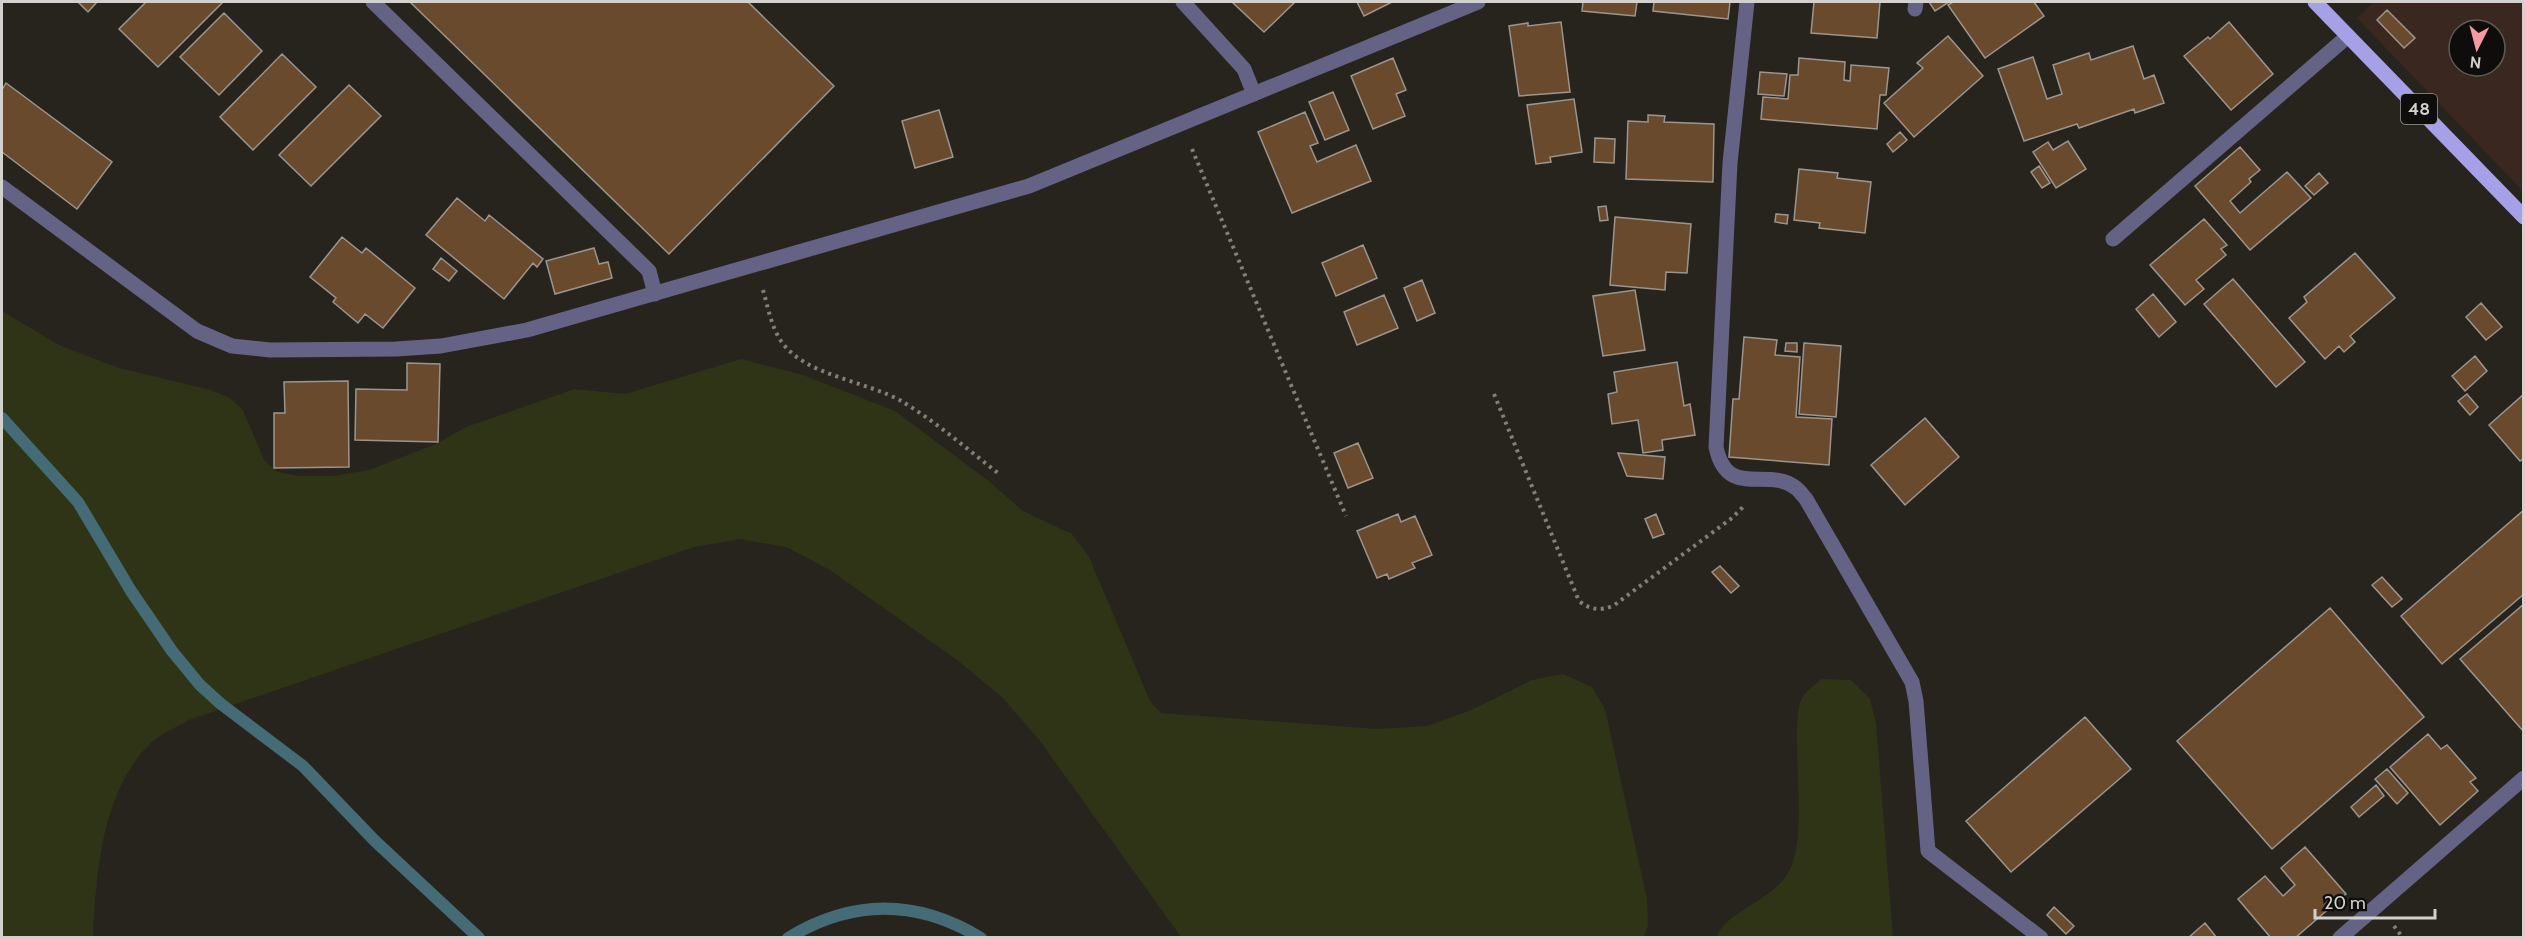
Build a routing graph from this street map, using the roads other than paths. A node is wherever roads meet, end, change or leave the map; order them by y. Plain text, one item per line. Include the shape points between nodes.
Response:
1 (373, 2) edge
2 (1183, 2) edge
3 (1478, 2) edge
4 (1747, 2) edge
5 (2315, 2) edge
6 (2348, 36) junction
7 (1254, 94) junction
8 (2, 188) edge
9 (2523, 217) edge
10 (2113, 238) dead end
11 (655, 294) junction
12 (2523, 778) edge
13 (2041, 938) edge
14 (2340, 938) edge

1 - 11 street via 649,271
2 - 7 street via 1244,69
3 - 7 street
4 - 13 street via 1730,163 1716,447 1719,462 1729,474 1780,482 1795,487 1806,499 1912,682 1929,851
5 - 6 main road, 48
6 - 9 main road, 48
6 - 10 street
7 - 11 street via 1029,186
8 - 11 street via 197,331 232,346 270,350 441,346 527,330
12 - 14 street

